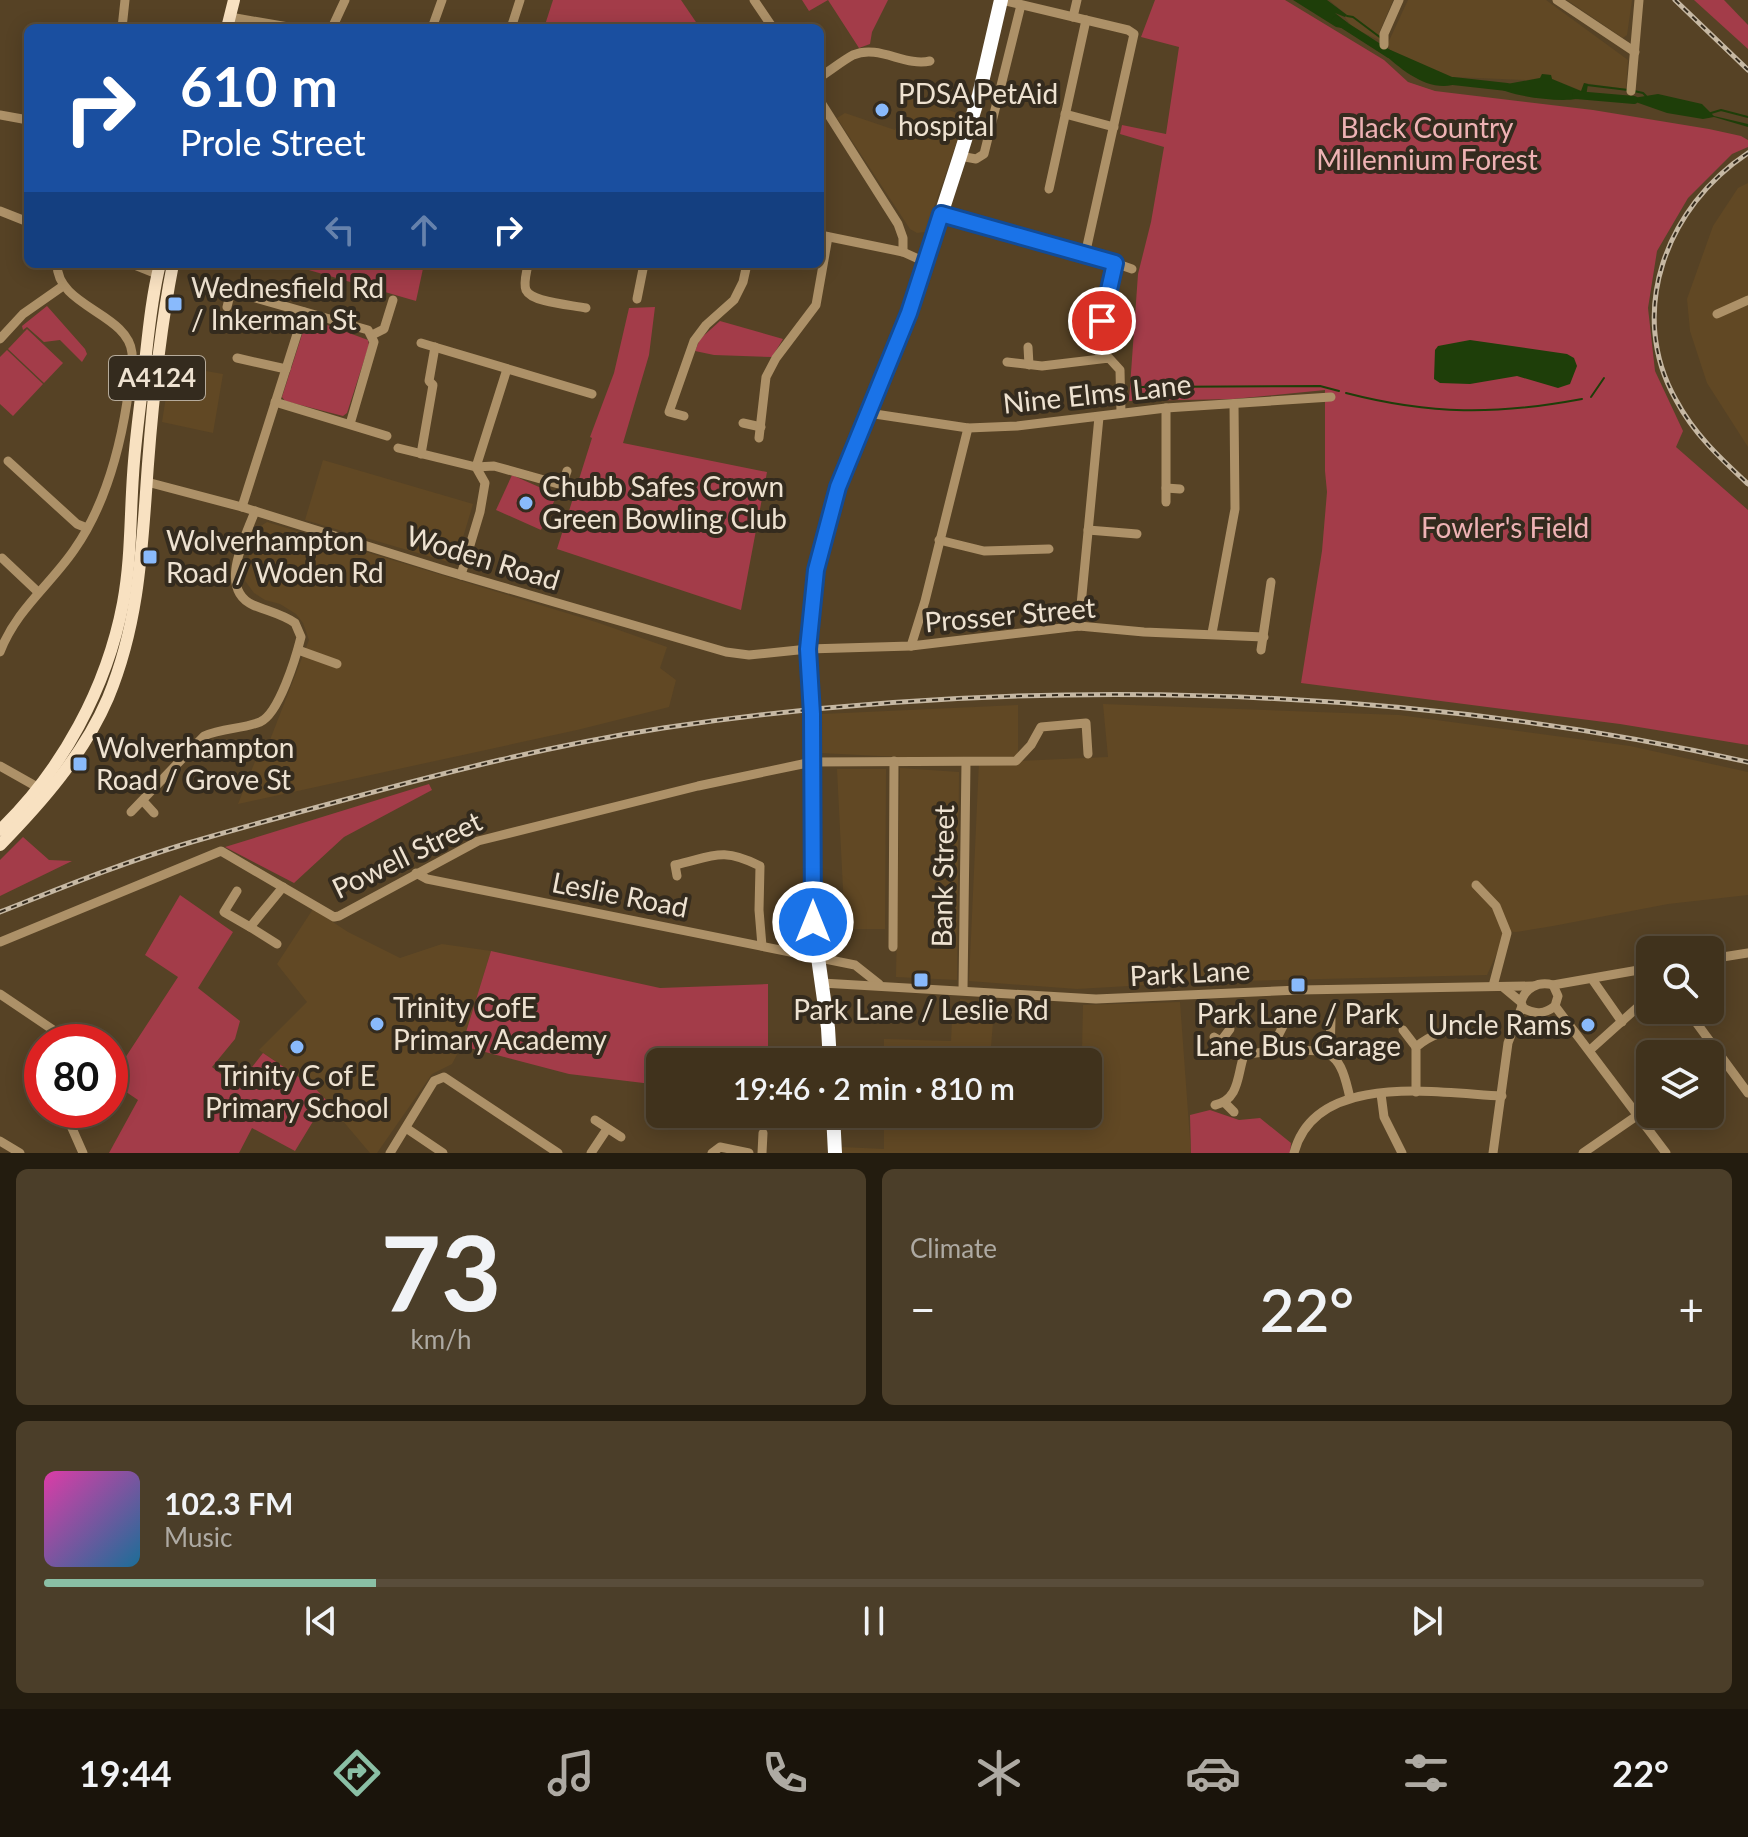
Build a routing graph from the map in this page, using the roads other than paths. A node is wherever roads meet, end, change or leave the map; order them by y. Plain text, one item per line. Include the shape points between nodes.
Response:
1 (125, 0) edge
2 (234, 0) edge
3 (345, 0) edge
4 (442, 0) edge
5 (520, 0) edge
6 (754, 0) edge
7 (1002, 0) edge
8 (1077, 0) edge
9 (1399, 0) edge
10 (1557, 0) edge
11 (1639, 0) edge
12 (1021, 5) junction
13 (1073, 17) junction
14 (1086, 20) junction
15 (229, 22) edge
16 (122, 24) edge
17 (251, 24) edge
18 (334, 24) edge
19 (433, 24) edge
20 (512, 24) edge
21 (770, 24) edge
22 (1384, 45) dead end
23 (1635, 52) junction
24 (930, 61) dead end
25 (824, 74) edge
26 (1631, 91) dead end
27 (824, 107) edge
28 (1065, 114) junction
29 (0, 115) edge
30 (24, 119) edge
31 (1114, 127) junction
32 (960, 156) junction
33 (1049, 189) dead end
34 (0, 211) edge
35 (941, 214) junction
36 (24, 220) edge
37 (824, 236) edge
38 (903, 252) junction
39 (1085, 255) junction
40 (925, 262) junction
41 (1115, 263) junction
42 (57, 268) edge
43 (526, 268) edge
44 (643, 268) edge
45 (746, 268) edge
46 (820, 268) edge
47 (158, 269) edge
48 (172, 269) edge
49 (1132, 269) dead end
50 (63, 286) junction
51 (637, 299) dead end
52 (393, 300) dead end
53 (1747, 304) edge
54 (227, 307) dead end
55 (586, 308) dead end
56 (304, 312) junction
57 (1717, 314) dead end
58 (1088, 319) dead end
59 (372, 335) junction
60 (0, 339) edge
61 (421, 343) dead end
62 (435, 347) junction
63 (1028, 347) dead end
64 (237, 358) dead end
65 (1007, 362) dead end
66 (1029, 365) junction
67 (286, 369) junction
68 (507, 369) junction
69 (592, 394) dead end
70 (1331, 397) dead end
71 (275, 402) junction
72 (1234, 404) junction
73 (1166, 408) junction
74 (868, 413) junction
75 (1121, 413) junction
76 (684, 416) dead end
77 (1099, 417) junction
78 (743, 423) dead end
79 (350, 424) junction
80 (968, 428) junction
81 (387, 436) dead end
82 (398, 448) dead end
83 (421, 454) junction
84 (8, 461) dead end
85 (476, 467) junction
86 (567, 471) dead end
87 (133, 477) junction
88 (147, 482) junction
89 (1166, 488) junction
90 (1180, 489) dead end
91 (1166, 502) dead end
92 (242, 507) junction
93 (255, 511) junction
94 (87, 528) junction
95 (1088, 530) junction
96 (1121, 533) junction
97 (1137, 534) dead end
98 (939, 540) junction
99 (1122, 545) dead end
100 (1049, 549) dead end
101 (2, 558) edge
102 (461, 575) junction
103 (1271, 582) dead end
104 (38, 592) junction
105 (1079, 626) junction
106 (1212, 633) junction
107 (1264, 637) junction
108 (911, 646) junction
109 (808, 649) junction
110 (298, 650) junction
111 (1261, 650) dead end
112 (0, 652) edge
113 (337, 664) dead end
114 (1088, 754) dead end
115 (894, 761) junction
116 (812, 762) junction
117 (966, 762) junction
118 (0, 766) edge
119 (43, 790) junction
120 (143, 801) junction
121 (131, 812) dead end
122 (154, 813) dead end
123 (0, 830) edge
124 (0, 845) edge
125 (416, 873) junction
126 (677, 876) dead end
127 (1476, 885) dead end
128 (283, 887) junction
129 (237, 891) dead end
130 (250, 927) junction
131 (0, 942) edge
132 (277, 944) dead end
133 (762, 946) junction
134 (893, 947) dead end
135 (1748, 953) edge
136 (1724, 957) edge
137 (818, 958) junction
138 (1636, 971) edge
139 (1592, 979) junction
140 (822, 983) junction
141 (879, 984) junction
142 (1553, 985) junction
143 (1498, 986) junction
144 (1533, 986) junction
145 (963, 990) junction
146 (0, 994) edge
147 (1521, 1004) junction
148 (1555, 1006) junction
149 (1636, 1009) edge
150 (1536, 1014) junction
151 (1456, 1016) dead end
152 (1331, 1019) dead end
153 (1622, 1022) junction
154 (44, 1024) edge
155 (1281, 1024) dead end
156 (1697, 1024) edge
157 (1513, 1028) junction
158 (1230, 1029) dead end
159 (1403, 1030) dead end
160 (1416, 1047) junction
161 (829, 1048) edge
162 (1590, 1050) junction
163 (1276, 1052) junction
164 (1330, 1053) junction
165 (1244, 1055) junction
166 (1416, 1092) junction
167 (1748, 1093) edge
168 (1381, 1094) junction
169 (1502, 1096) junction
170 (1350, 1098) junction
171 (1234, 1112) dead end
172 (1636, 1112) edge
173 (1636, 1116) edge
174 (595, 1120) dead end
175 (72, 1128) edge
176 (406, 1128) junction
177 (834, 1128) edge
178 (1648, 1128) edge
179 (607, 1129) junction
180 (763, 1133) dead end
181 (621, 1137) dead end
182 (0, 1141) edge
183 (82, 1151) edge
184 (20, 1153) edge
185 (390, 1153) edge
186 (443, 1153) edge
187 (558, 1153) edge
188 (591, 1153) edge
189 (712, 1153) edge
190 (749, 1153) edge
191 (762, 1153) edge
192 (835, 1153) edge
193 (1294, 1153) edge
194 (1402, 1153) edge
195 (1493, 1153) edge
196 (1583, 1153) edge
197 (1666, 1153) edge

1 - 16 street
2 - 15 main road
3 - 18 street
4 - 19 street
5 - 20 street
6 - 21 street
7 - 12 street
7 - 32 highway
8 - 13 street
9 - 22 street
10 - 23 street
11 - 23 street
12 - 13 street
12 - 32 street via 984,154 976,159
13 - 14 street
14 - 28 street
14 - 31 street via 1128,30 1135,38
15 - 17 street
23 - 26 street
24 - 25 street via 871,52 854,55
27 - 38 street via 898,224
28 - 31 street
28 - 33 street
29 - 30 street
31 - 39 street
32 - 35 highway
34 - 36 street
35 - 39 street
35 - 40 highway
37 - 38 street
38 - 40 street
39 - 41 street
40 - 74 highway
41 - 49 street
41 - 58 street via 1102,326
42 - 50 street
43 - 55 street via 530,295
44 - 51 street
45 - 76 street via 734,300 694,341 669,412
46 - 78 street via 816,305 766,377 760,432
47 - 48 main road
47 - 87 main road, A4124
48 - 88 main road, A4124
50 - 60 street via 23,314
50 - 94 street via 108,319 131,349 121,439
52 - 59 street via 384,329
53 - 57 street
54 - 56 street via 231,291
56 - 59 street
56 - 67 street
59 - 79 street
61 - 62 street
62 - 68 street
62 - 83 street
63 - 66 street
64 - 67 street
65 - 66 street
66 - 75 street via 1109,358 1120,370
67 - 71 street
68 - 69 street
68 - 85 street
70 - 72 street, Nine Elms Lane
71 - 79 street
71 - 92 street
72 - 73 street, Nine Elms Lane
72 - 106 street via 1235,509
73 - 75 street, Nine Elms Lane
73 - 89 street
74 - 80 street, Nine Elms Lane
74 - 109 highway via 826,529
75 - 77 street, Nine Elms Lane
77 - 80 street, Nine Elms Lane
77 - 95 street
79 - 81 street
80 - 98 street
82 - 83 street
83 - 85 street
84 - 94 street
85 - 86 street via 494,466 562,485
85 - 102 street via 485,483
87 - 88 main road
87 - 119 main road, A4124 via 127,580 114,638 89,703
88 - 92 street, Woden Road
88 - 119 main road, A4124 via 137,599 122,659 92,727
89 - 90 street
89 - 91 street
92 - 93 street, Woden Road
93 - 102 street, Woden Road
93 - 110 street via 236,568 237,586 253,605 295,623 301,637
94 - 104 street
95 - 96 street
95 - 105 street
96 - 97 street
96 - 99 street
98 - 100 street via 984,551
98 - 108 street
101 - 104 street
102 - 109 street, Woden Road via 726,652
103 - 107 street
104 - 112 street
105 - 106 street, Prosser Street
105 - 108 street, Prosser Street
106 - 107 street, Prosser Street
107 - 111 street
108 - 109 street, Prosser Street
109 - 116 highway
110 - 113 street
110 - 120 street via 275,708 263,721 204,736
114 - 117 street, Powell Street via 1086,723 1041,727 1016,761
115 - 116 street, Powell Street
115 - 117 street, Powell Street
115 - 134 street
116 - 125 street, Powell Street via 478,841
116 - 137 highway
117 - 145 street, Bank Street
118 - 119 street
119 - 123 main road, A4124
119 - 124 main road, A4124
120 - 121 street
120 - 122 street
125 - 128 street, Powell Street via 334,917
125 - 133 street, Leslie Road
126 - 133 street via 675,865 728,853 760,866
127 - 143 street via 1496,906 1507,933
128 - 130 street
128 - 131 street, Powell Street via 221,851
129 - 130 street via 224,912
130 - 132 street
133 - 137 street, Leslie Road
135 - 136 street
137 - 140 highway
137 - 141 street, Park Lane via 855,965
138 - 139 street
139 - 142 street
139 - 153 street
140 - 141 street, Park Lane
140 - 161 highway
141 - 145 street, Park Lane
142 - 144 street
142 - 148 street
143 - 144 street, Park Lane
143 - 145 street, Park Lane via 1096,999
143 - 147 street
144 - 147 street
146 - 154 street
147 - 150 street
147 - 157 street
148 - 150 street
148 - 162 street
149 - 153 street
150 - 157 street
151 - 160 street via 1462,1029
152 - 164 street
153 - 162 street
155 - 163 street
156 - 167 street
157 - 169 street
158 - 165 street via 1218,1039
159 - 160 street
160 - 166 street
162 - 172 street
163 - 164 street
163 - 165 street
164 - 170 street via 1341,1065
165 - 171 street via 1238,1085 1220,1104
166 - 168 street
166 - 169 street
168 - 170 street
168 - 194 street via 1384,1117
169 - 195 street
170 - 193 street via 1316,1116
173 - 196 street
174 - 179 street
175 - 183 street
176 - 185 street
176 - 186 street
176 - 187 street via 434,1081 444,1077
177 - 192 highway
178 - 197 street
179 - 181 street
179 - 188 street
180 - 191 street
182 - 184 street
189 - 190 street via 720,1147

